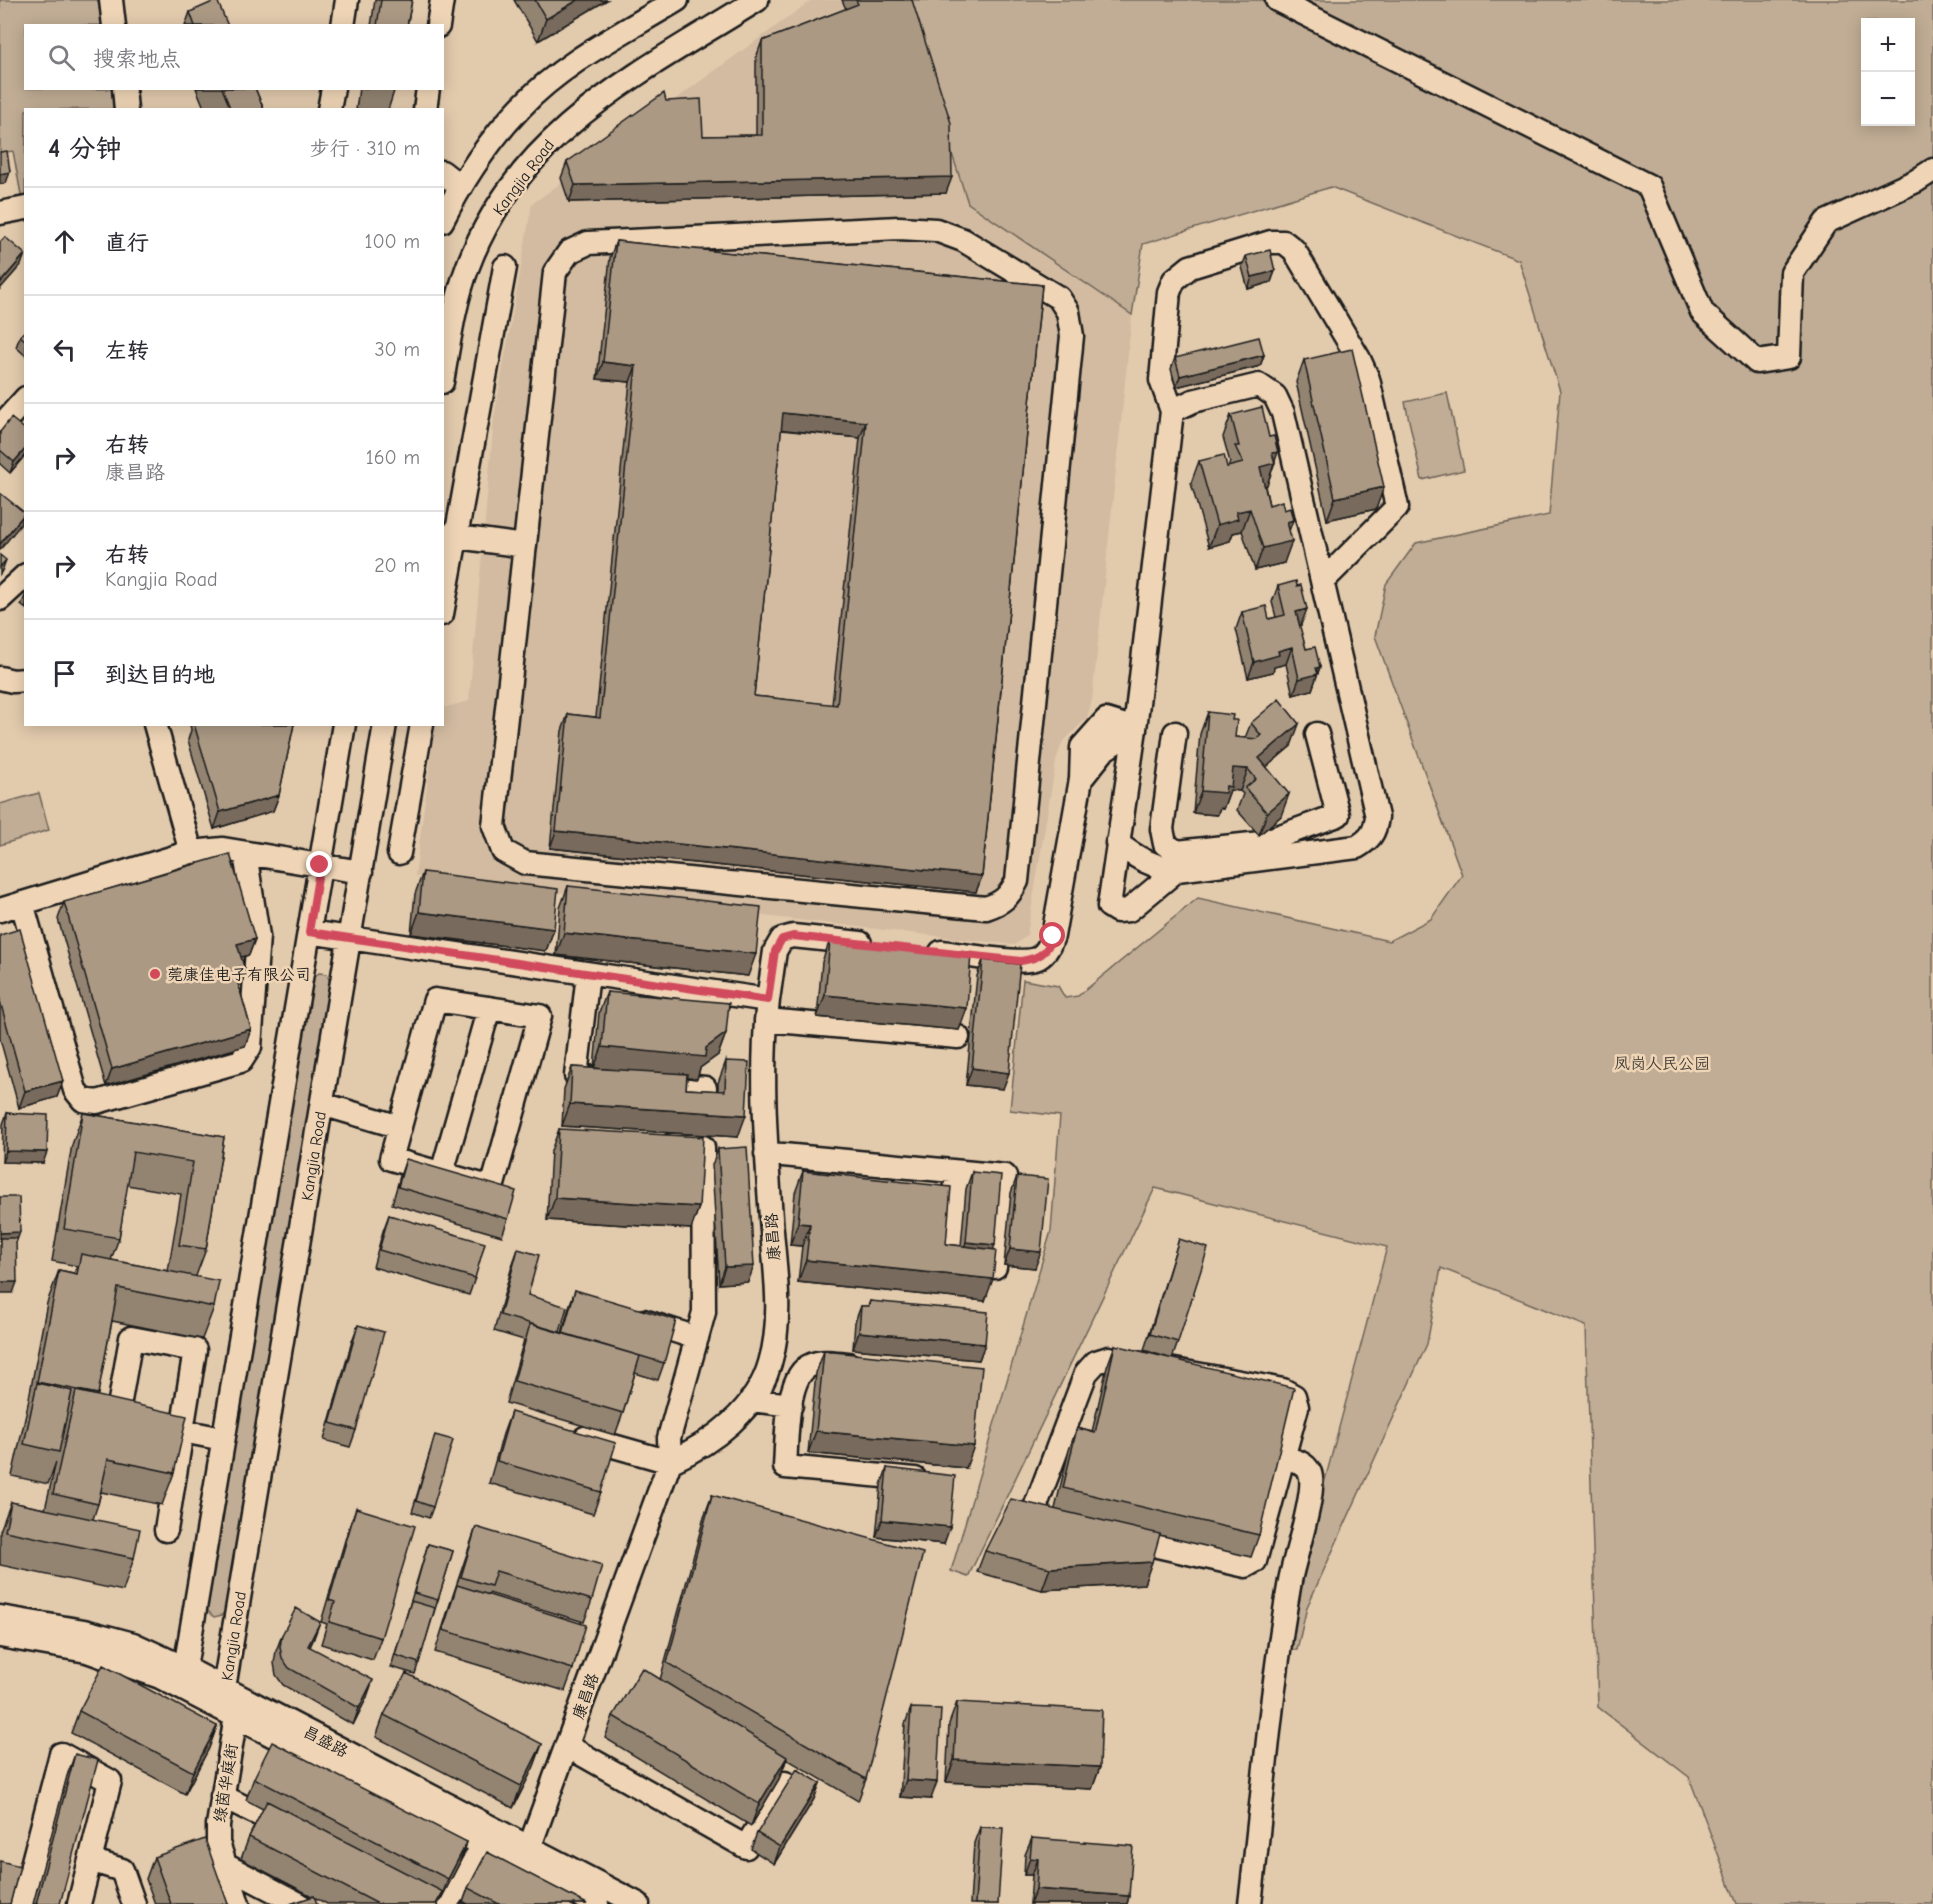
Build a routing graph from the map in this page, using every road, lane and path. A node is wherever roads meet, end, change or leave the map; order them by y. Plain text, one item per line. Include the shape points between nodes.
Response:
1 (111, 0) edge
2 (347, 0) edge
3 (442, 0) edge
4 (677, 0) edge
5 (757, 0) edge
6 (1278, 0) edge
7 (114, 24) edge
8 (343, 24) edge
9 (438, 24) edge
10 (124, 90) edge
11 (333, 90) edge
12 (428, 90) edge
13 (126, 108) edge
14 (329, 108) edge
15 (425, 108) edge
16 (1933, 170) edge
17 (444, 174) edge
18 (461, 187) junction
19 (24, 208) edge
20 (0, 213) edge
21 (444, 217) edge
22 (506, 267) dead end
23 (444, 371) edge
24 (24, 400) edge
25 (1172, 411) junction
26 (0, 427) edge
27 (449, 536) edge
28 (525, 546) junction
29 (24, 577) edge
30 (1323, 581) junction
31 (444, 592) edge
32 (0, 599) edge
33 (0, 678) edge
34 (24, 680) edge
35 (156, 726) edge
36 (344, 726) edge
37 (385, 726) edge
38 (422, 726) edge
39 (1134, 729) junction
40 (1175, 733) dead end
41 (1317, 734) dead end
42 (1310, 825) junction
43 (1117, 843) junction
44 (191, 852) junction
45 (245, 853) junction
46 (399, 853) dead end
47 (1318, 854) junction
48 (320, 865) junction
49 (1177, 870) junction
50 (361, 872) junction
51 (22, 903) junction
52 (0, 910) edge
53 (309, 932) junction
54 (349, 940) junction
55 (884, 946) edge
56 (919, 950) edge
57 (588, 974) junction
58 (489, 1008) junction
59 (767, 1010) junction
60 (958, 1037) dead end
61 (705, 1088) edge
62 (322, 1104) junction
63 (400, 1126) junction
64 (646, 1143) edge
65 (766, 1154) junction
66 (957, 1172) dead end
67 (442, 1173) junction
68 (627, 1316) edge
69 (697, 1338) junction
70 (871, 1366) edge
71 (751, 1400) junction
72 (791, 1405) junction
73 (181, 1431) junction
74 (566, 1433) edge
75 (223, 1439) junction
76 (1283, 1458) junction
77 (670, 1462) junction
78 (935, 1481) edge
79 (166, 1530) dead end
80 (0, 1617) edge
81 (0, 1636) edge
82 (185, 1668) junction
83 (198, 1695) junction
84 (233, 1700) junction
85 (567, 1746) junction
86 (785, 1783) edge
87 (222, 1796) junction
88 (487, 1836) junction
89 (307, 1839) edge
90 (526, 1856) junction
91 (90, 1860) junction
92 (225, 1865) junction
93 (22, 1904) edge
94 (79, 1904) edge
95 (134, 1904) edge
96 (238, 1904) edge
97 (299, 1904) edge
98 (450, 1904) edge
99 (597, 1904) edge
100 (638, 1904) edge
101 (1250, 1904) edge

1 - 7 street
2 - 8 street
3 - 9 street
4 - 18 street via 540,89 506,125
5 - 23 street, Kangjia Road via 594,104 538,153 505,197 478,243 453,321
6 - 16 street via 1649,186 1702,312 1757,362 1789,357 1792,273 1826,222
10 - 13 street
11 - 14 street
12 - 15 street
17 - 18 street
18 - 21 street
19 - 20 street
22 - 27 street
24 - 26 street
25 - 30 street via 1193,401 1249,386 1259,385 1275,396 1283,413
25 - 30 street via 1161,380 1169,292 1174,280 1190,267 1271,242 1284,242 1294,250 1368,379 1397,507
25 - 39 street
27 - 28 street
27 - 31 street
28 - 28 street via 555,272 569,252 588,243 900,228 936,230 963,240 1059,298 1068,312 1072,336 1017,881 1011,895 986,908 525,863 503,851 494,826
29 - 32 street
30 - 47 street via 1377,817 1375,831 1357,847
33 - 34 street
35 - 44 street
36 - 48 street
37 - 50 street, Kangjia Road
38 - 46 street
39 - 43 street
39 - 56 street via 1106,720 1082,747 1081,779 1048,950 1038,959 1021,961
40 - 42 street via 1162,829 1165,844 1178,852 1261,843
41 - 42 street via 1338,815
42 - 47 street
43 - 49 street via 1155,868
43 - 49 street via 1110,906 1117,911 1129,910
44 - 45 street via 223,849
44 - 51 street
45 - 48 street
45 - 51 street via 258,936 250,1047 240,1061 97,1102 84,1100 75,1090
47 - 49 street
48 - 50 street
48 - 53 street
50 - 54 street, Kangjia Road
51 - 52 street
53 - 54 street
53 - 75 street
54 - 57 street
54 - 62 street, Kangjia Road
55 - 59 street, 康昌路 via 793,936 782,939 775,951
57 - 59 street
57 - 61 street via 576,1076
58 - 63 street via 435,1000
58 - 67 street
58 - 67 street via 540,1016 492,1188
59 - 60 street
59 - 65 street, 康昌路 via 763,1076
62 - 63 street
62 - 84 street, Kangjia Road
63 - 67 street via 391,1159
64 - 69 street via 703,1147 704,1312
65 - 66 street
65 - 71 street, 康昌路 via 777,1323 770,1364
68 - 69 street
69 - 77 street via 669,1438
70 - 72 street via 826,1362 810,1365 798,1374
71 - 72 street
71 - 77 street, 康昌路 via 706,1444
72 - 78 street via 785,1467
73 - 73 street via 195,1350 131,1338 117,1418
73 - 75 street
73 - 79 street
74 - 77 street
75 - 82 street
76 - 76 street via 1297,1407 1294,1396 1283,1390 1109,1358 1096,1362 1086,1373 1036,1505 1039,1515 1047,1521 1246,1566 1255,1561
76 - 101 street via 1299,1461 1305,1467 1310,1473 1312,1490 1283,1629
77 - 85 street, 康昌路
80 - 82 street, 昌盛路 via 133,1644
81 - 83 street via 87,1651
82 - 83 street, Kangjia Road
82 - 84 street, 昌盛路
83 - 84 street, Kangjia Road
84 - 87 street, 绿茵华庭街
84 - 88 street, 昌盛路
85 - 86 street via 746,1847
85 - 90 street, 康昌路
87 - 89 street
87 - 92 street, 绿茵华庭街 via 218,1844
88 - 90 street, 昌盛路
88 - 98 street
90 - 99 street, 昌盛路
90 - 100 street, 昌盛路
91 - 93 street via 110,1781 61,1754
91 - 94 street
91 - 95 street via 122,1870
92 - 96 street, 绿茵华庭街
92 - 97 street

